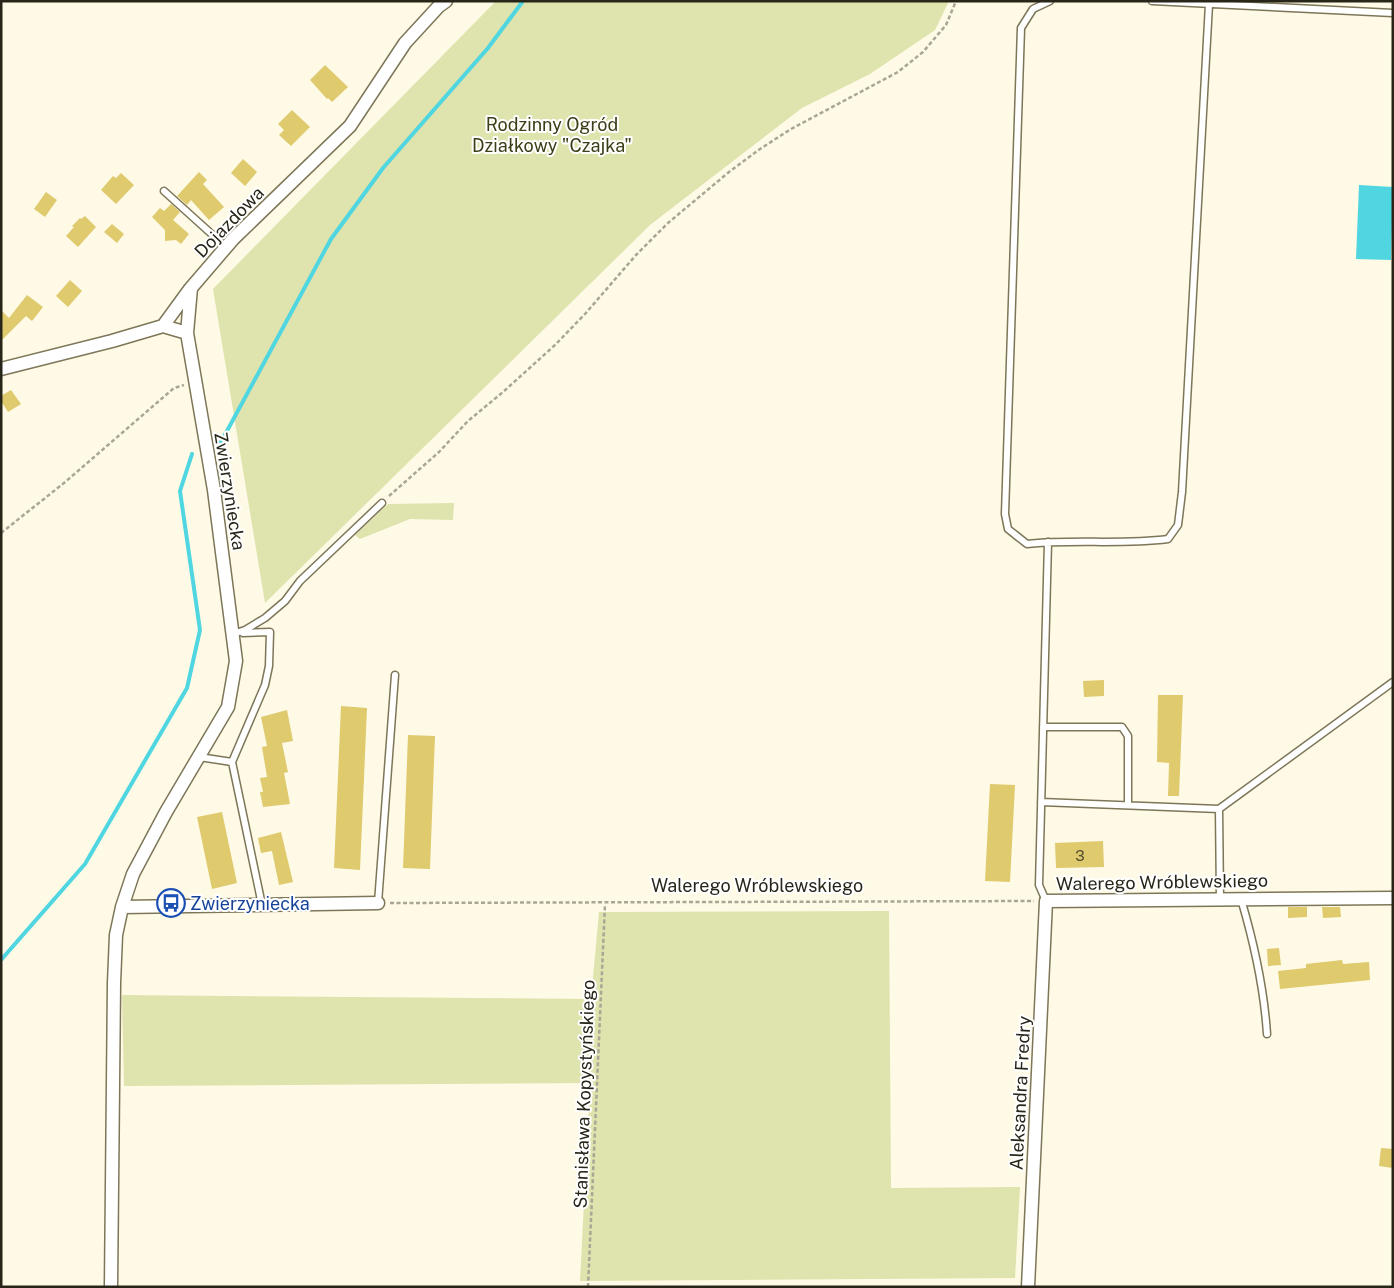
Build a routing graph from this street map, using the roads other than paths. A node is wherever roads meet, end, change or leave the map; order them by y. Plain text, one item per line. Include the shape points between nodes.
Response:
1 (446, 1) edge
2 (1050, 1) edge
3 (1152, 1) edge
4 (1209, 4) junction
5 (431, 7) edge
6 (1393, 13) edge
7 (164, 191) dead end
8 (226, 247) junction
9 (191, 288) junction
10 (163, 326) junction
11 (186, 332) junction
12 (1, 369) edge
13 (382, 503) road end
14 (1048, 542) junction
15 (233, 634) junction
16 (396, 676) dead end
17 (1393, 682) edge
18 (1043, 727) junction
19 (199, 757) junction
20 (232, 762) junction
21 (1041, 802) junction
22 (1128, 805) junction
23 (1219, 809) junction
24 (1393, 898) edge
25 (1220, 899) junction
26 (1241, 899) junction
27 (1046, 901) junction
28 (378, 903) joint
29 (262, 905) junction
30 (122, 907) junction
31 (1267, 1034) dead end
32 (111, 1287) edge
33 (1028, 1287) edge

1 - 5 street, Dojazdowa
2 - 14 lane via 1034,10 1021,28 1004,514 1008,530 1027,544
3 - 4 lane
4 - 6 lane
4 - 14 lane via 1178,525 1168,539
5 - 8 street, Dojazdowa via 350,126
7 - 8 lane
8 - 9 street, Dojazdowa
9 - 10 street, Dojazdowa
9 - 11 street
10 - 11 street
10 - 12 street
11 - 15 street, Zwierzyniecka via 214,490
13 - 15 lane via 300,582 285,601 245,630
14 - 18 lane
15 - 19 street, Zwierzyniecka via 236,661 228,707
15 - 20 lane via 270,632 270,666
16 - 28 lane
17 - 23 lane
18 - 21 lane
18 - 22 lane via 1122,728 1128,736
19 - 20 lane
19 - 30 street, Zwierzyniecka via 133,874
20 - 29 lane
21 - 22 lane
21 - 27 lane via 1039,885
22 - 23 lane
23 - 25 lane
24 - 26 street, Walerego Wróblewskiego
25 - 26 street, Walerego Wróblewskiego
25 - 27 street, Walerego Wróblewskiego
26 - 31 lane via 1265,1000
27 - 33 street, Aleksandra Fredry
28 - 29 street
29 - 30 street
30 - 32 street, Zwierzyniecka via 116,935 114,983

